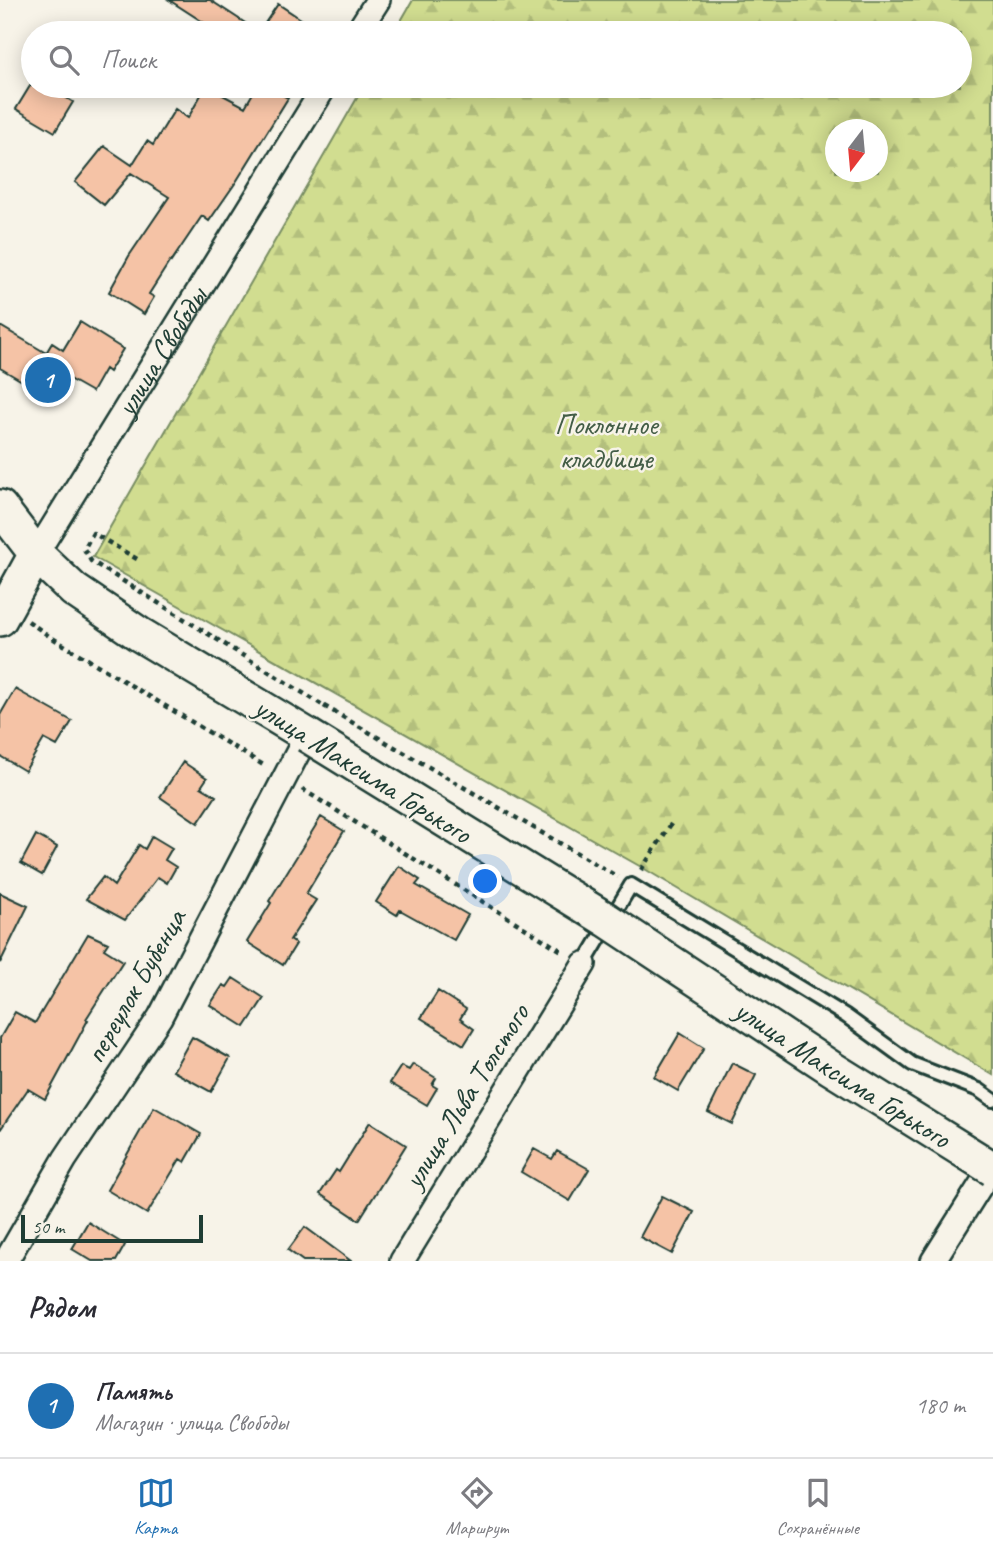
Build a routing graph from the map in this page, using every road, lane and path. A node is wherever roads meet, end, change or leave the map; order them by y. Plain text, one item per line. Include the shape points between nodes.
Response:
1 (378, 0) edge
2 (365, 21) edge
3 (318, 98) edge
4 (0, 507) edge
5 (36, 554) junction
6 (137, 559) dead end
7 (0, 619) edge
8 (324, 706) junction
9 (312, 726) junction
10 (673, 821) dead end
11 (631, 885) junction
12 (605, 928) junction
13 (584, 964) joint
14 (993, 1100) edge
15 (991, 1171) edge
16 (6, 1261) edge
17 (402, 1261) edge
18 (933, 1261) edge

1 - 2 street
3 - 5 street, улица Свободы
4 - 5 main road, улица Максима Горького
5 - 7 main road, улица Свободы
5 - 9 main road, улица Максима Горького via 74,590 107,612
6 - 8 path via 93,533 83,549 91,561
8 - 9 path
8 - 11 path
9 - 15 main road, улица Максима Горького, bridge
9 - 16 street, переулок Бубенца via 160,1017 65,1159
10 - 11 path
11 - 12 lane
11 - 14 lane via 846,1016 912,1064
12 - 13 lane
12 - 15 lane
13 - 17 street, улица Льва Толстого
15 - 18 street

